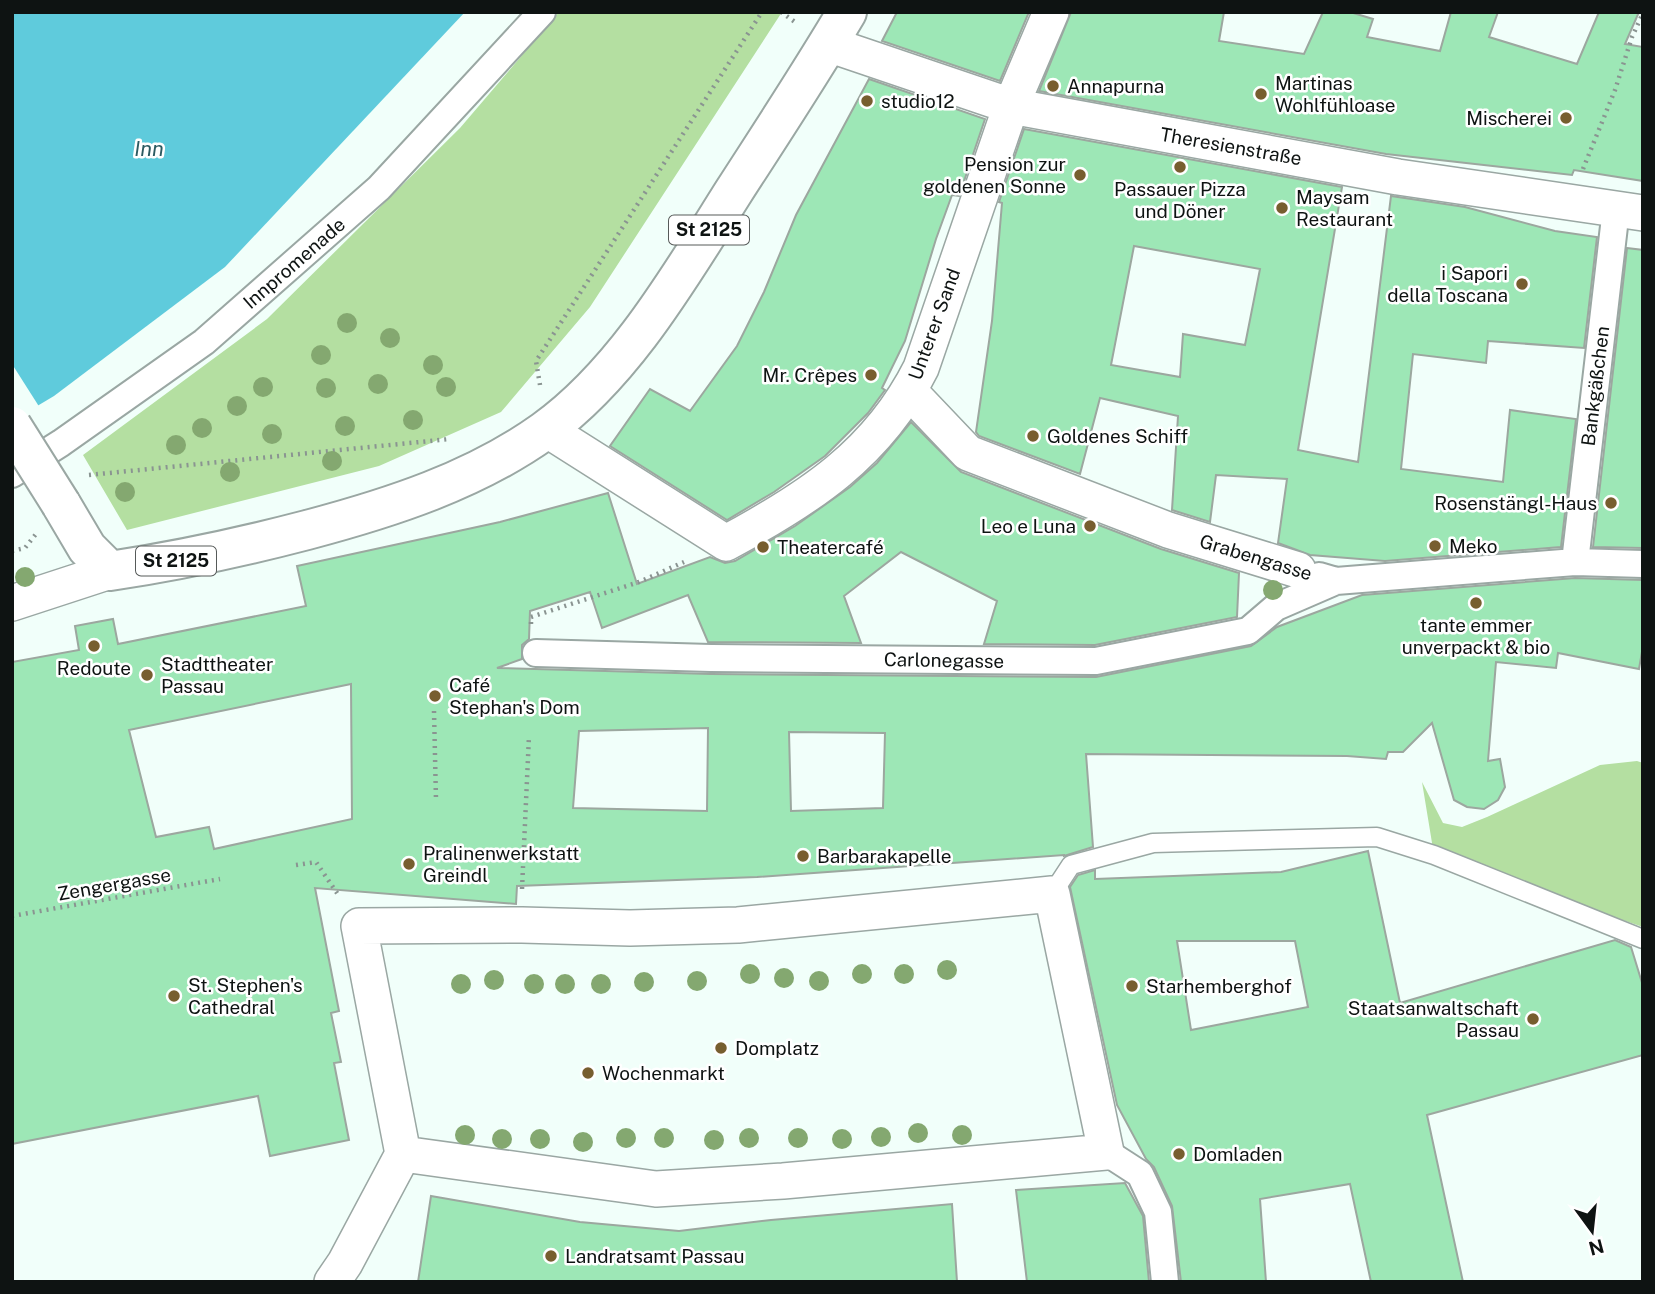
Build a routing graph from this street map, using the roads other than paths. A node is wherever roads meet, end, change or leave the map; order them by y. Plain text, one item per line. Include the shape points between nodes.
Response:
1 (542, 12) edge
2 (1051, 12) edge
3 (838, 28) edge
4 (1011, 106) junction
5 (1629, 211) edge
6 (909, 391) junction
7 (12, 426) edge
8 (546, 429) junction
9 (12, 474) edge
10 (1575, 562) junction
11 (1643, 564) edge
12 (1298, 570) joint
13 (110, 571) junction
14 (1336, 581) junction
15 (12, 603) edge
16 (536, 653) road end
17 (1052, 894) junction
18 (1643, 939) edge
19 (1106, 1152) junction
20 (402, 1154) junction
21 (332, 1282) edge
22 (1165, 1282) edge

1 - 9 street, Innpromenade via 379,188 204,342
2 - 4 street, Unterer Sand
3 - 4 street, Theresienstraße
3 - 8 main road, St 2125 via 645,324 597,382
4 - 5 street, Theresienstraße via 1398,177
4 - 6 street, Unterer Sand
5 - 10 street, Bankgäßchen
6 - 8 street, Unterer Sand via 875,436 837,474 782,513 726,543
6 - 12 street, Grabengasse via 968,453 1168,530
7 - 13 main road, St 2125, bridge via 87,548
8 - 13 main road, St 2125 via 479,470 362,516 242,547
10 - 11 street, Grabengasse
10 - 14 street, Grabengasse
12 - 14 street, Grabengasse
13 - 15 street
14 - 16 street, Carlonegasse via 1276,607 1248,631 1096,662
17 - 18 lane via 1071,865 1153,843 1377,838 1434,855
17 - 19 street
17 - 20 street via 738,925 359,926
19 - 20 street via 656,1189
19 - 22 street via 1140,1174 1158,1212
20 - 21 street

